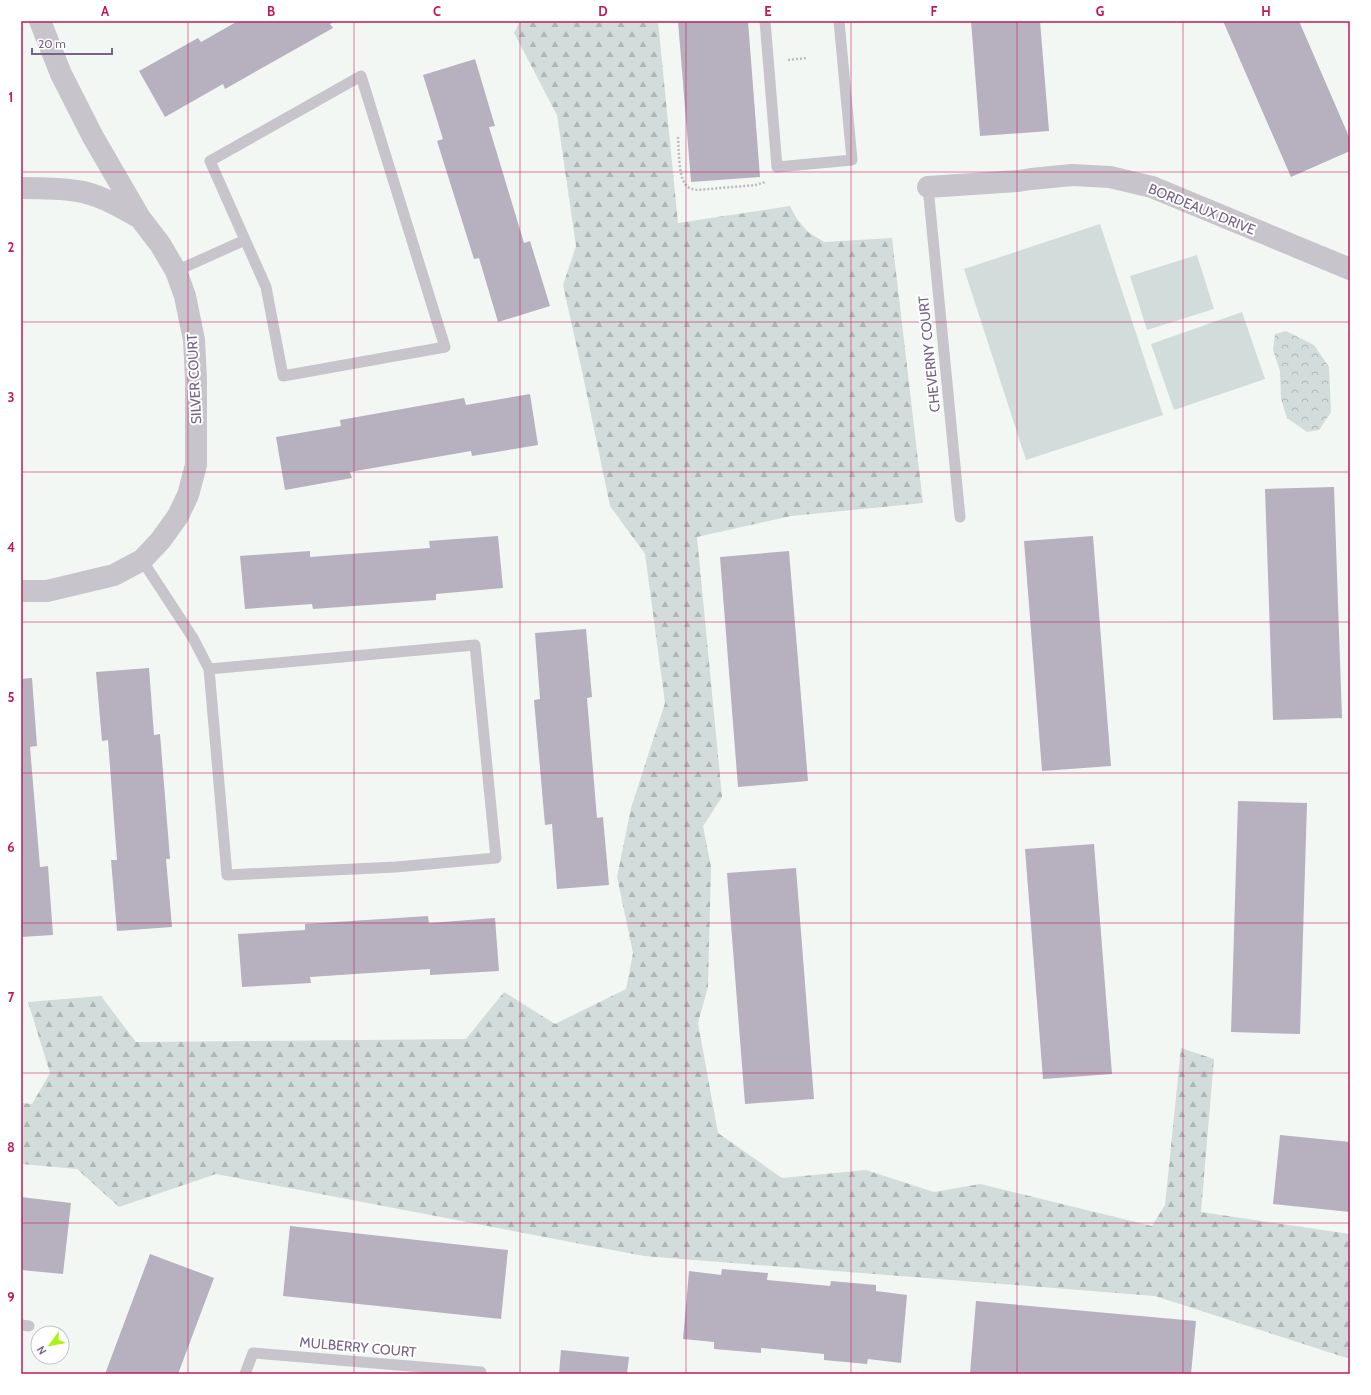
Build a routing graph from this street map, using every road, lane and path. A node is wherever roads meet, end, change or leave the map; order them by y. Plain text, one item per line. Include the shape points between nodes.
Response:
1 (40, 21) edge
2 (765, 21) edge
3 (839, 21) edge
4 (678, 137) dead end
5 (784, 166) junction
6 (928, 187) joint
7 (21, 188) edge
8 (140, 218) junction
9 (245, 240) junction
10 (1350, 270) edge
11 (176, 271) junction
12 (960, 517) dead end
13 (142, 560) junction
14 (21, 591) edge
15 (209, 669) junction
16 (245, 1374) edge
17 (480, 1374) edge

1 - 8 street, SILVER COURT via 61,74 93,137
2 - 5 lane via 777,167
3 - 5 lane via 852,160
4 - 5 path via 681,177 692,189 756,186 777,177
6 - 10 street, BORDEAUX DRIVE via 1072,175 1110,177 1152,187
6 - 12 lane, CHEVERNY COURT
7 - 8 street via 78,191 109,201
8 - 11 street, SILVER COURT
9 - 9 lane via 210,161 361,76 445,347 283,376 266,287
9 - 11 lane
11 - 13 street, SILVER COURT via 185,296 194,340 196,465 188,495 178,516
13 - 14 street, SILVER COURT via 114,576 47,590
13 - 15 lane via 193,638
15 - 15 lane via 227,875 396,867 496,858 475,645
16 - 17 lane, MULBERRY COURT via 253,1353

